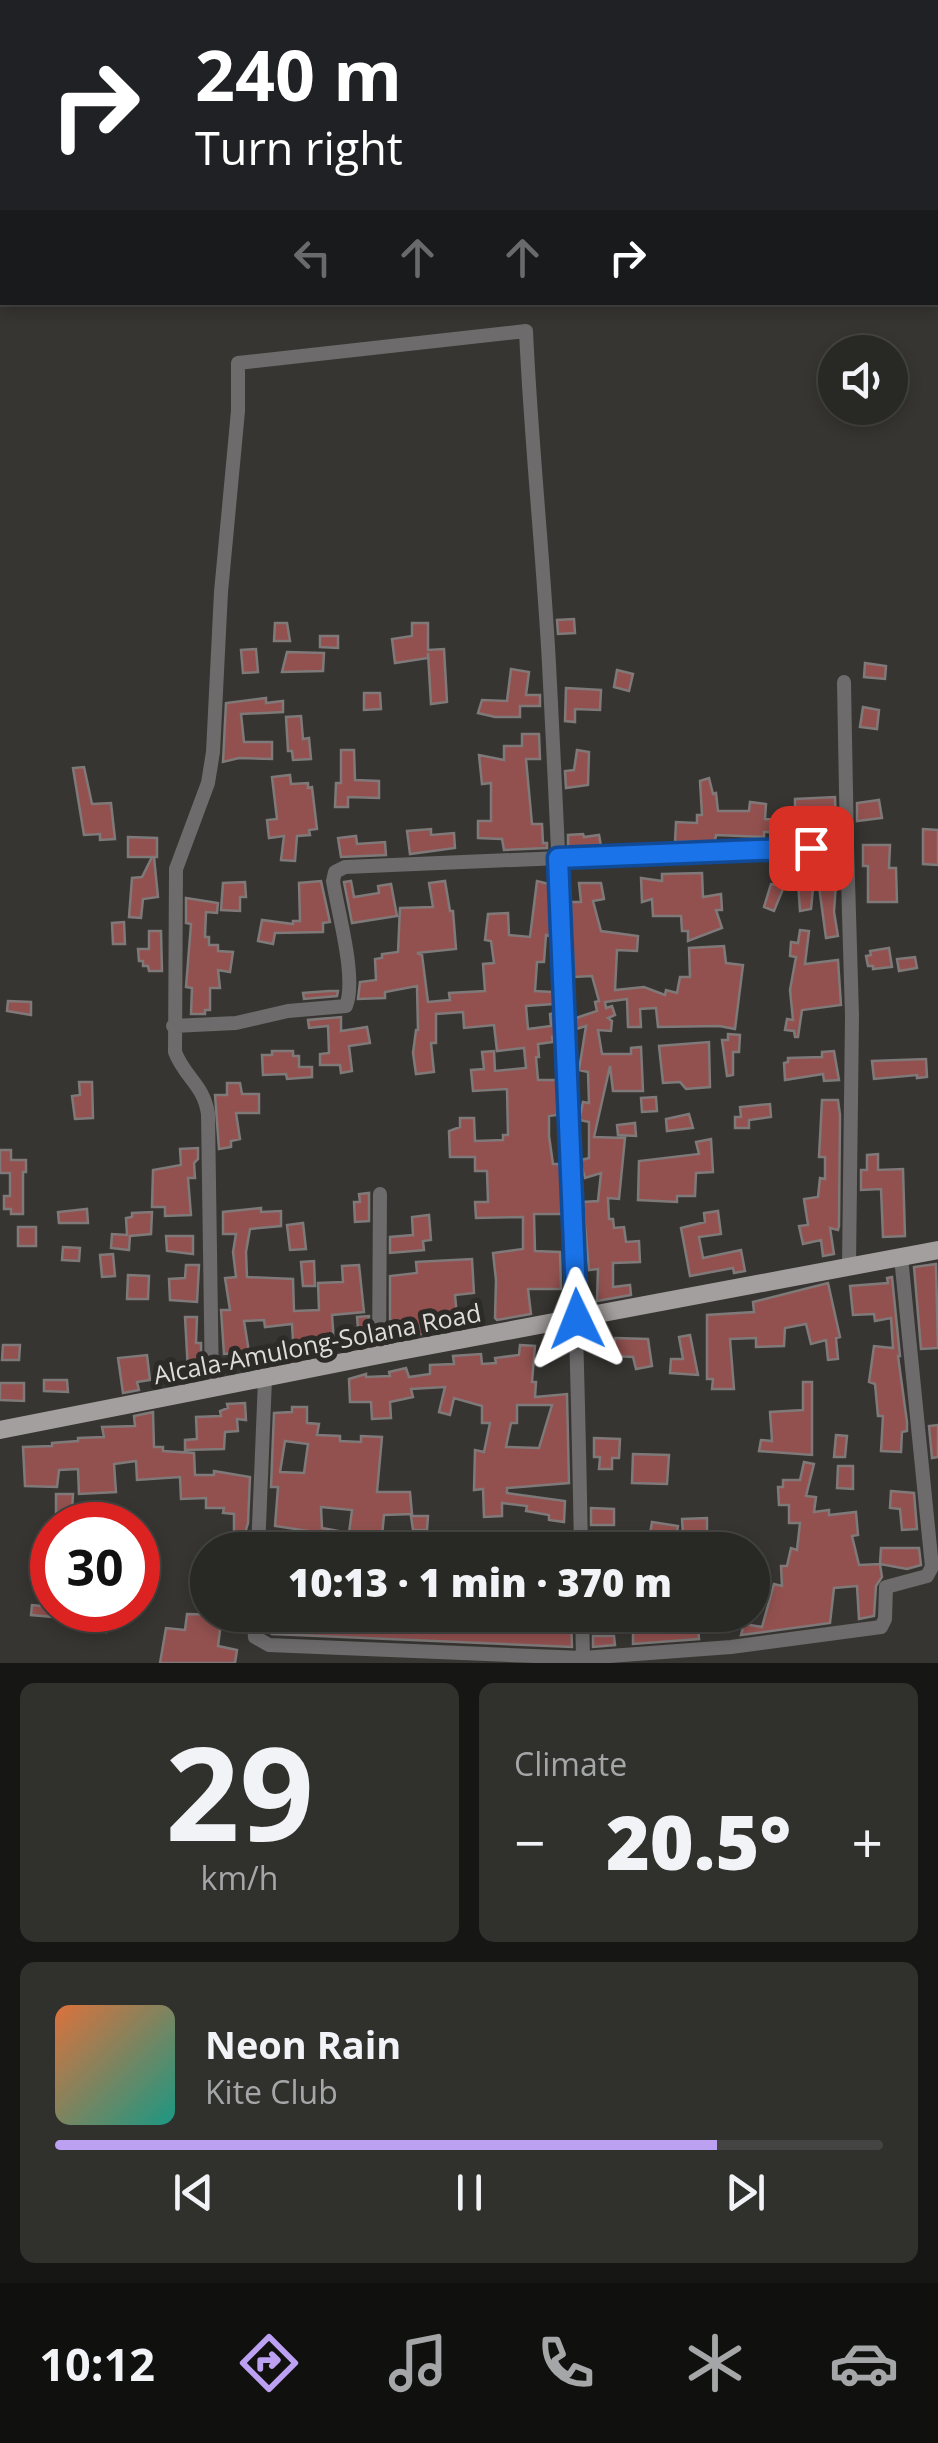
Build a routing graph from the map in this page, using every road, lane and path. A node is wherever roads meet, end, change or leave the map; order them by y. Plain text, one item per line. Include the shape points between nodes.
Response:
1 (844, 682) dead end
2 (847, 846) junction
3 (558, 858) junction
4 (173, 1026) junction
5 (380, 1194) dead end
6 (938, 1250) edge
7 (901, 1257) junction
8 (849, 1266) junction
9 (577, 1319) junction
10 (379, 1355) junction
11 (265, 1379) junction
12 (212, 1389) junction
13 (0, 1430) edge
14 (259, 1532) edge
15 (581, 1532) edge
16 (254, 1632) edge
17 (582, 1632) edge
18 (583, 1658) junction

1 - 2 street
2 - 3 street
2 - 8 street
3 - 4 street via 338,869 333,882 346,1006 288,1010 236,1024
3 - 4 street via 526,331 238,362 213,752 176,869
3 - 9 street
4 - 12 street via 180,1067 205,1097 208,1114
5 - 10 street
6 - 7 main road, Alcala-Amulong-Solana Road
7 - 8 main road, Alcala-Amulong-Solana Road
7 - 18 street via 930,1572 886,1587 881,1627
8 - 9 main road, Alcala-Amulong-Solana Road
9 - 10 main road, Alcala-Amulong-Solana Road
9 - 15 street
10 - 11 main road, Alcala-Amulong-Solana Road
11 - 12 main road, Alcala-Amulong-Solana Road
11 - 14 street
12 - 13 main road, Alcala-Amulong-Solana Road
16 - 18 street via 269,1644
17 - 18 street

